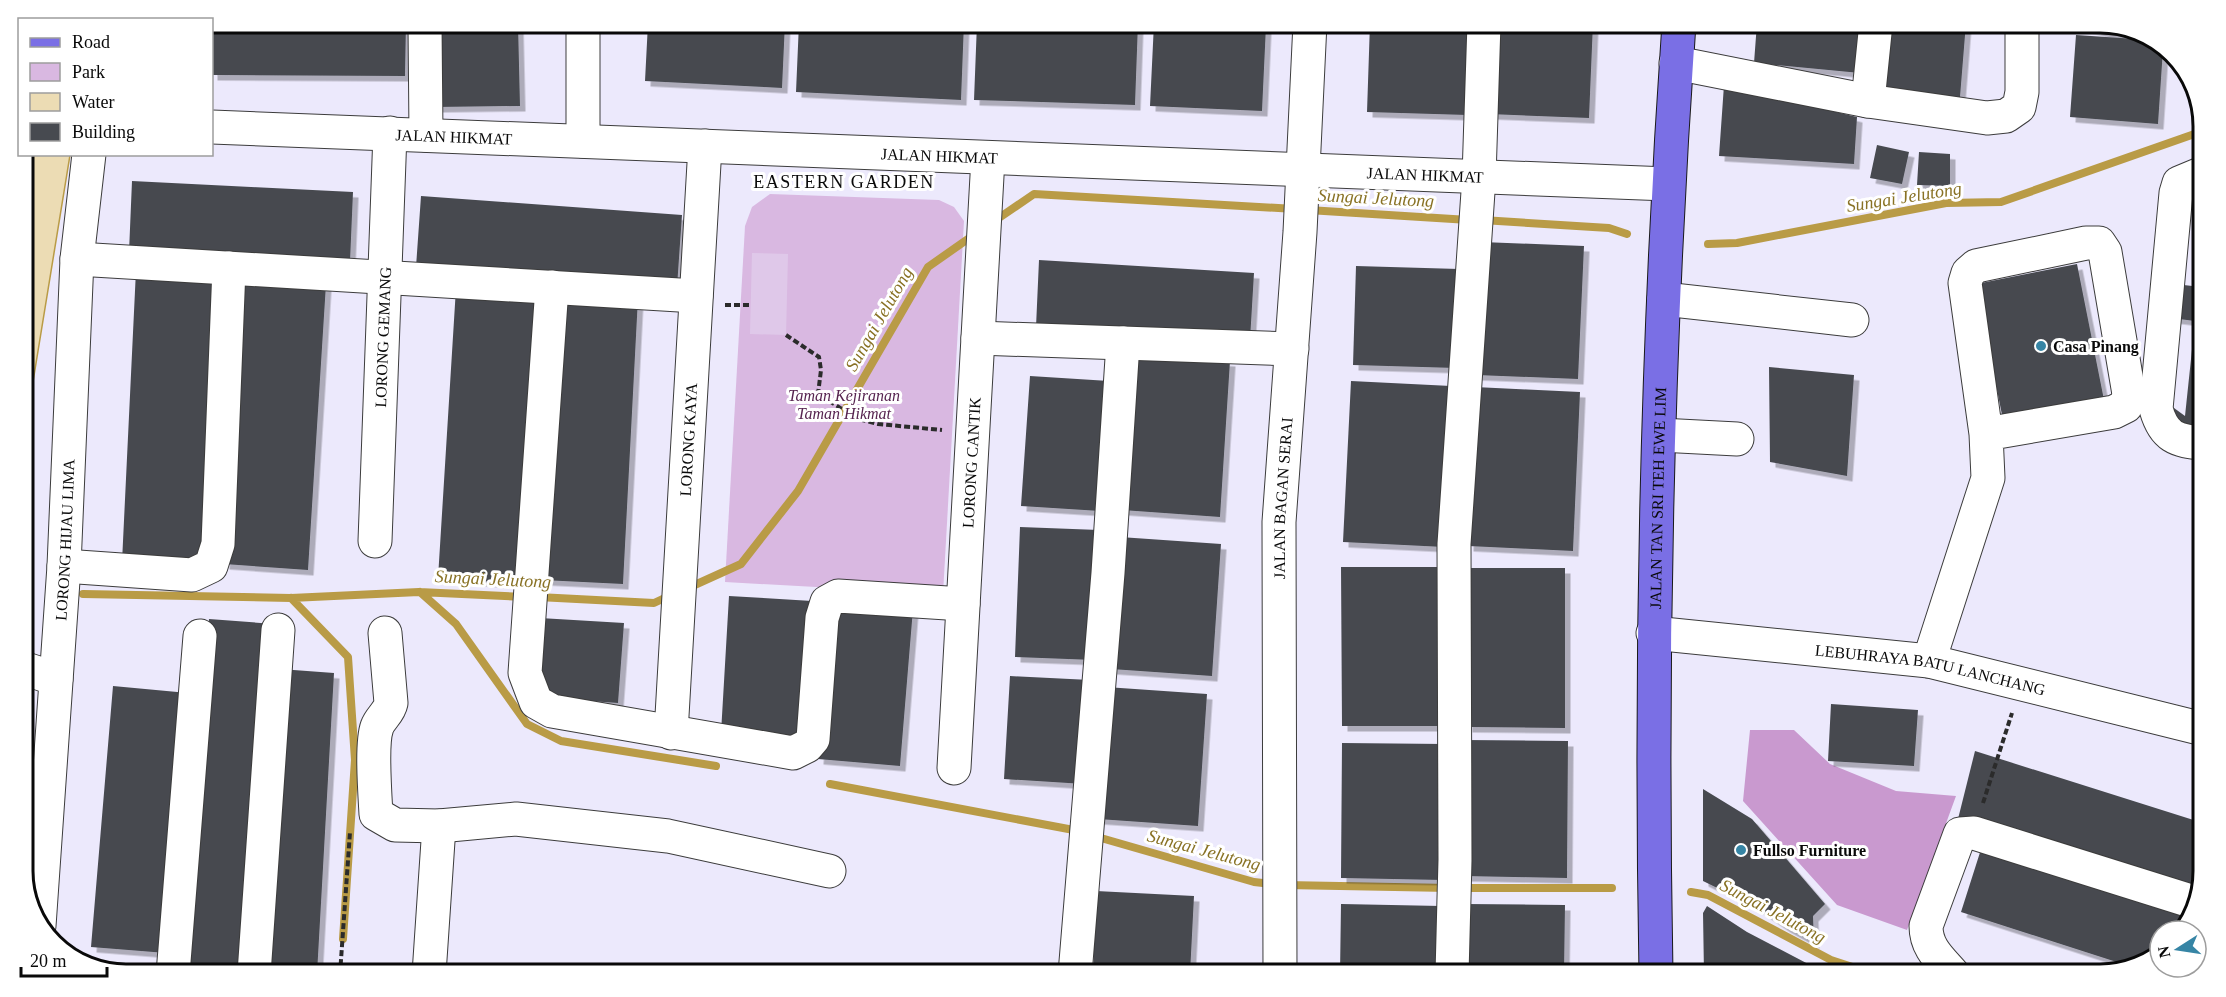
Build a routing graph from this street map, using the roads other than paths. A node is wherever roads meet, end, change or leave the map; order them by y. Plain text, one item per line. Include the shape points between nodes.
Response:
1 (425, 33) edge
2 (583, 33) edge
3 (1310, 33) edge
4 (1484, 33) edge
5 (1678, 33) edge
6 (1875, 33) edge
7 (2024, 33) edge
8 (1676, 63) junction
9 (1868, 101) junction
10 (213, 126) edge
11 (390, 133) junction
12 (426, 135) junction
13 (583, 141) junction
14 (705, 146) junction
15 (89, 156) edge
16 (987, 173) junction
17 (1303, 176) junction
18 (2193, 177) edge
19 (1668, 184) junction
20 (1478, 185) junction
21 (77, 259) junction
22 (229, 268) junction
23 (384, 278) junction
24 (552, 287) junction
25 (696, 296) junction
26 (1664, 299) junction
27 (1852, 320) dead end
28 (978, 338) junction
29 (1123, 343) junction
30 (1292, 349) junction
31 (1660, 435) junction
32 (1737, 439) dead end
33 (1986, 440) junction
34 (2193, 442) edge
35 (375, 541) dead end
36 (64, 566) junction
37 (963, 604) junction
38 (278, 630) dead end
39 (385, 633) dead end
40 (1653, 633) junction
41 (200, 636) dead end
42 (1929, 661) junction
43 (33, 671) edge
44 (56, 679) junction
45 (2193, 726) edge
46 (671, 733) junction
47 (954, 768) dead end
48 (438, 826) junction
49 (829, 871) dead end
50 (2188, 900) edge
51 (40, 908) edge
52 (174, 964) edge
53 (255, 964) edge
54 (430, 964) edge
55 (1076, 964) edge
56 (1280, 964) edge
57 (1452, 964) edge
58 (1656, 964) edge
59 (1943, 964) edge

1 - 12 street
2 - 13 street
3 - 17 street, JALAN BAGAN SERAI
4 - 20 street
5 - 8 main road, JALAN TAN SRI TEH EWE LIM
6 - 9 street
7 - 9 street via 2019,107 2006,116 1987,118
8 - 9 street
8 - 19 main road, JALAN TAN SRI TEH EWE LIM
10 - 11 street, JALAN HIKMAT
11 - 12 street, JALAN HIKMAT
11 - 23 street, LORONG GEMANG
12 - 13 street, JALAN HIKMAT
13 - 14 street, JALAN HIKMAT
14 - 16 street, JALAN HIKMAT
14 - 25 street, LORONG KAYA
15 - 21 street, LORONG HIJAU LIMA
16 - 17 street, JALAN HIKMAT
16 - 28 street, LORONG CANTIK
17 - 20 street, JALAN HIKMAT
17 - 30 street, JALAN BAGAN SERAI
18 - 34 street via 2179,183 2176,193 2156,409 2168,434
19 - 20 street, JALAN HIKMAT
19 - 26 main road, JALAN TAN SRI TEH EWE LIM
20 - 57 street via 1454,544
21 - 22 street
21 - 36 street, LORONG HIJAU LIMA
22 - 23 street
22 - 36 street via 218,544 211,566 192,575
23 - 24 street
23 - 35 street, LORONG GEMANG
24 - 25 street
24 - 46 street via 525,673 536,702 552,711
25 - 46 street, LORONG KAYA
26 - 27 street
26 - 31 main road, JALAN TAN SRI TEH EWE LIM
28 - 29 street
28 - 37 street, LORONG CANTIK
29 - 30 street
29 - 55 street
30 - 56 street, JALAN BAGAN SERAI via 1279,522
31 - 32 street
31 - 40 main road, JALAN TAN SRI TEH EWE LIM
33 - 33 street via 1965,283 1968,273 1976,266 2099,243 2105,252 2129,394 2126,406
33 - 42 street via 1985,490
36 - 44 street, LORONG HIJAU LIMA
37 - 46 street via 838,596 827,602 822,618 813,739 793,753
37 - 47 street, LORONG CANTIK
38 - 53 street
39 - 48 street via 391,703 377,727 376,814 395,825
40 - 42 street, LEBUHRAYA BATU LANCHANG
40 - 58 main road, JALAN TAN SRI TEH EWE LIM
41 - 52 street
42 - 45 street, LEBUHRAYA BATU LANCHANG
43 - 44 street
44 - 51 street, LORONG HIJAU LIMA
48 - 49 street via 516,819 668,836
48 - 54 street
50 - 59 street via 1974,833 1960,834 1926,926 1931,950

